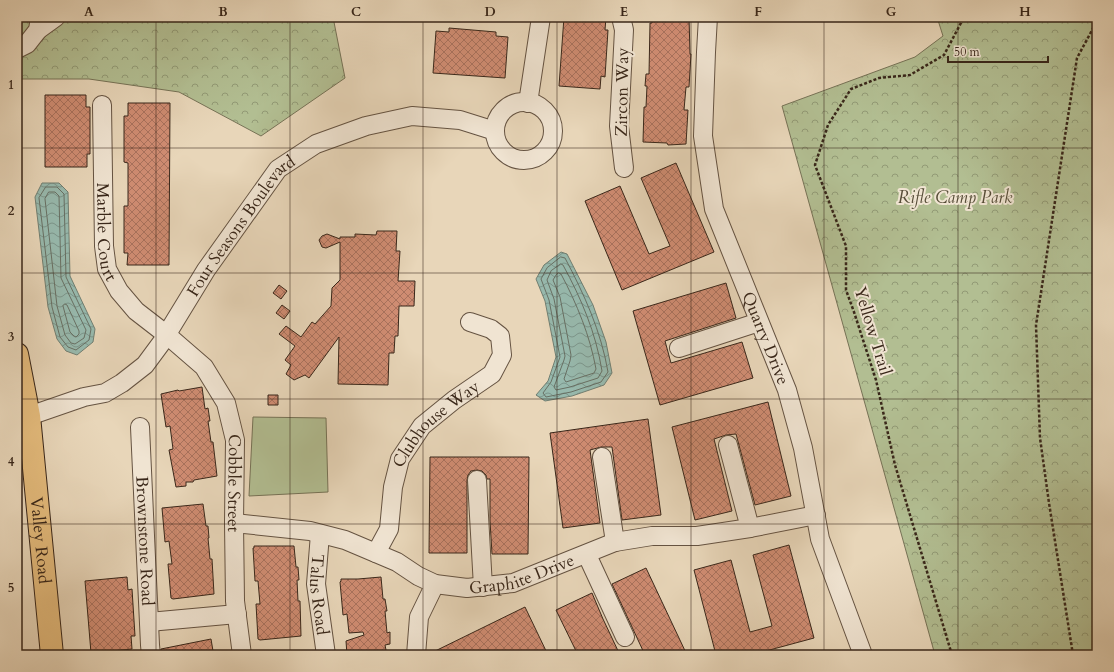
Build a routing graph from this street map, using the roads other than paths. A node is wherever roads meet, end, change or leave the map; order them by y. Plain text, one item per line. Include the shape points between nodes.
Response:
1 (56, 17) edge
2 (541, 17) edge
3 (621, 17) edge
4 (708, 17) edge
5 (39, 23) edge
6 (17, 49) edge
7 (528, 103) junction
8 (102, 105) dead end
9 (495, 131) junction
10 (624, 168) dead end
11 (470, 322) dead end
12 (759, 322) junction
13 (167, 335) junction
14 (678, 348) dead end
15 (17, 354) edge
16 (23, 416) edge
17 (140, 427) dead end
18 (728, 445) dead end
19 (602, 457) dead end
20 (477, 480) dead end
21 (816, 514) junction
22 (234, 523) junction
23 (750, 528) junction
24 (320, 534) junction
25 (614, 542) junction
26 (376, 553) junction
27 (586, 555) junction
28 (435, 584) junction
29 (483, 587) junction
30 (237, 614) junction
31 (149, 622) junction
32 (625, 638) dead end
33 (52, 655) edge
34 (151, 655) edge
35 (242, 655) edge
36 (326, 655) edge
37 (416, 655) edge
38 (863, 655) edge

1 - 5 street
2 - 7 street
3 - 10 street, Zircon Way via 624,30 619,126
4 - 12 street, Quarry Drive via 703,136 714,209
5 - 6 street via 27,44
7 - 9 street via 515,104 507,108 500,114
7 - 9 street via 534,104 549,116 552,135 543,152 535,158 516,159 501,149
8 - 13 street, Marble Court via 104,246 107,269 119,291 136,311
9 - 13 street, Four Seasons Boulevard via 460,120 412,116 366,126 316,144 278,169 206,270
11 - 26 street, Clubhouse Way via 491,328 500,336 502,355 492,374 422,426 400,459 392,487 389,528
12 - 14 street
12 - 21 street, Quarry Drive via 789,397 803,448
13 - 16 street, Four Seasons Boulevard via 145,365 105,393
13 - 22 street, Cobble Street via 204,367 226,403 235,440
15 - 16 main road, Valley Road
16 - 33 main road, Valley Road
17 - 31 street, Brownstone Road
18 - 23 street
19 - 25 street
20 - 29 street
21 - 23 street, Graphite Drive
21 - 38 street, Quarry Drive via 820,539
22 - 24 street, Graphite Drive
22 - 30 street, Cobble Street
23 - 25 street, Graphite Drive via 697,536 652,536
24 - 26 street, Graphite Drive via 345,540
24 - 36 street, Talus Road via 316,584
25 - 27 street, Graphite Drive
26 - 28 street, Graphite Drive
27 - 29 street, Graphite Drive via 513,583
27 - 32 street
28 - 29 street, Graphite Drive
28 - 37 street via 419,617
30 - 31 street
30 - 35 street, Cobble Street
31 - 34 street, Brownstone Road

